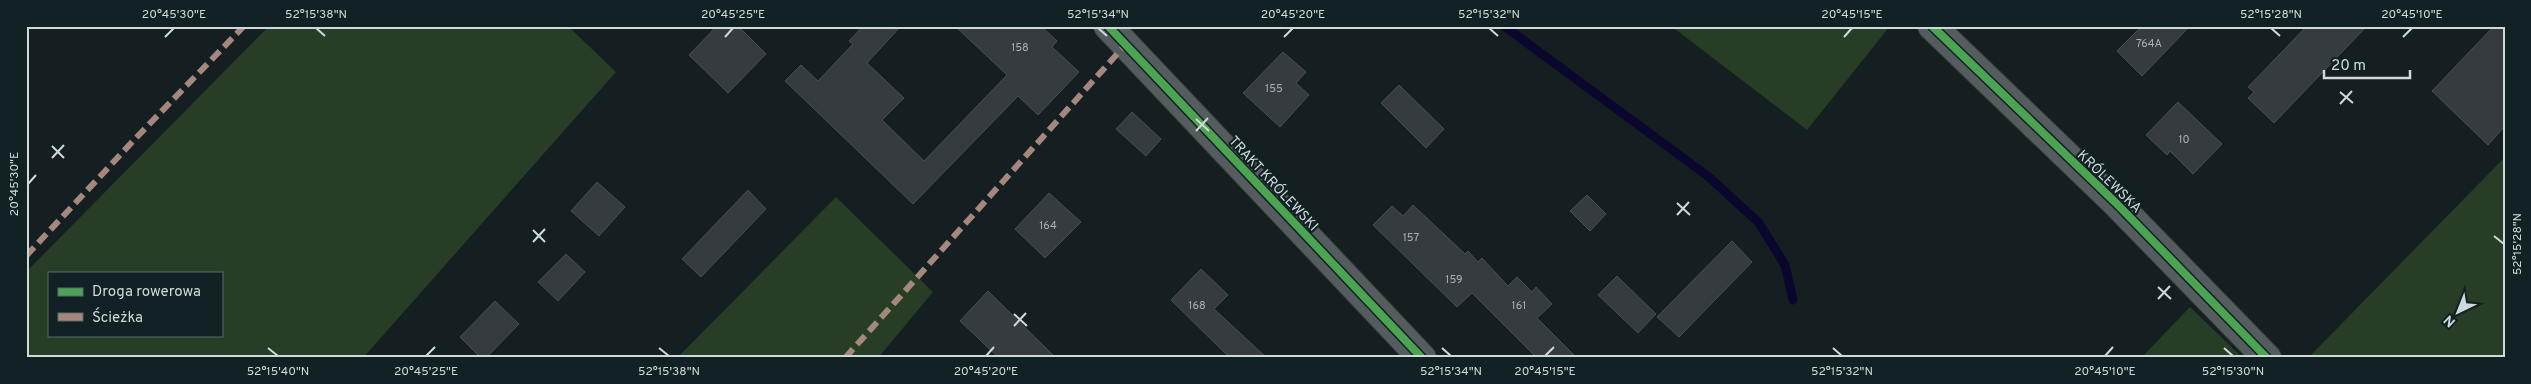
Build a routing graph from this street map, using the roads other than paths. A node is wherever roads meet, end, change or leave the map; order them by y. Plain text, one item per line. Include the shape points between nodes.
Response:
1 (1108, 26) edge
2 (1932, 26) edge
3 (1422, 358) edge
4 (2267, 358) edge

1 - 3 street, TRAKT KRÓLEWSKI
2 - 4 street, KRÓLEWSKA via 2116,203

